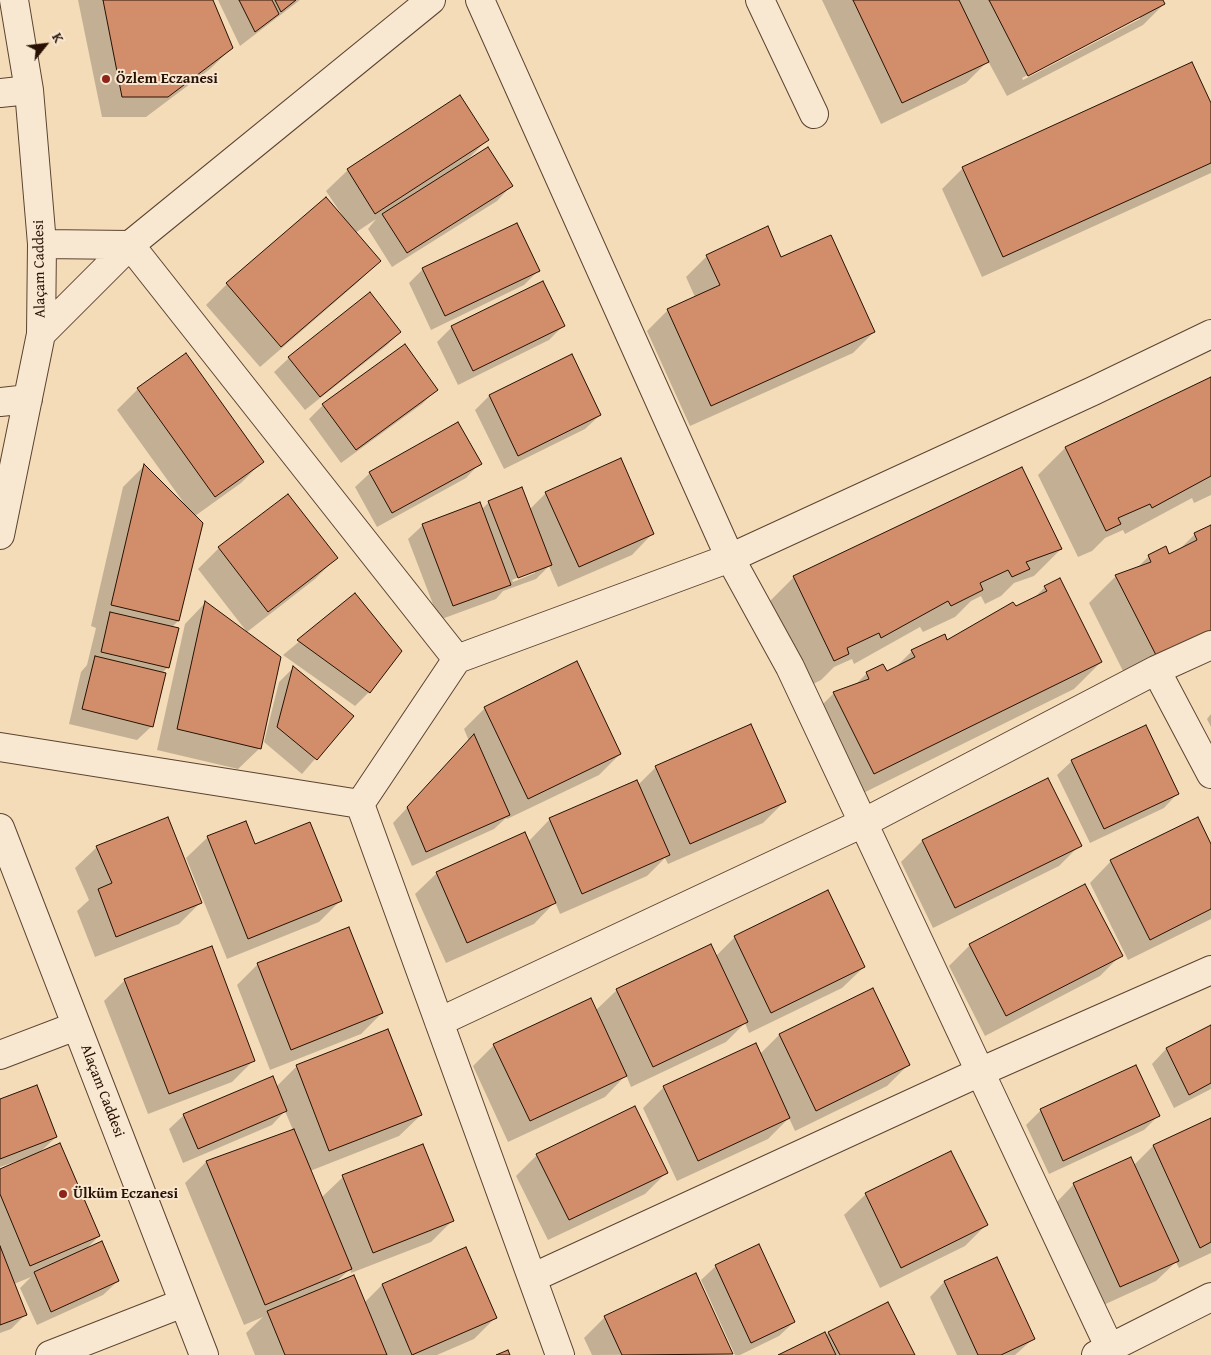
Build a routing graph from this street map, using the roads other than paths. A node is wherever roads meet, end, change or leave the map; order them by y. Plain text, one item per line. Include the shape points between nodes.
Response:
1 (14, 0) edge
2 (431, 0) edge
3 (480, 0) edge
4 (760, 0) edge
5 (29, 90) junction
6 (0, 93) edge
7 (814, 114) dead end
8 (42, 244) junction
9 (130, 244) junction
10 (41, 334) junction
11 (1211, 334) edge
12 (28, 399) junction
13 (0, 402) edge
14 (0, 536) edge
15 (730, 558) junction
16 (1211, 645) edge
17 (457, 659) junction
18 (1156, 670) junction
19 (0, 747) edge
20 (1211, 774) edge
21 (360, 804) junction
22 (863, 823) junction
23 (0, 828) edge
24 (1211, 970) edge
25 (439, 1022) junction
26 (76, 1026) junction
27 (0, 1056) edge
28 (980, 1072) junction
29 (532, 1278) junction
30 (1211, 1297) edge
31 (183, 1303) junction
32 (1106, 1353) edge
33 (50, 1355) edge
34 (204, 1355) edge
35 (560, 1355) edge

1 - 5 street, Alaçam Caddesi
2 - 9 street
3 - 15 street
4 - 7 street
5 - 6 street
5 - 8 street, Alaçam Caddesi
8 - 9 street
8 - 10 street, Alaçam Caddesi
9 - 10 street
9 - 17 street
10 - 12 street, Alaçam Caddesi
11 - 15 street
12 - 13 street
12 - 14 street, Alaçam Caddesi
15 - 17 street
15 - 22 street via 790,667
16 - 18 street
17 - 21 street
18 - 20 street
18 - 22 street
19 - 21 street
21 - 25 street
22 - 25 street
22 - 28 street
23 - 26 street, Alaçam Caddesi
24 - 28 street
25 - 29 street
26 - 27 street
26 - 31 street, Alaçam Caddesi
28 - 29 street
28 - 32 street
29 - 35 street
30 - 32 street
31 - 33 street
31 - 34 street, Alaçam Caddesi

